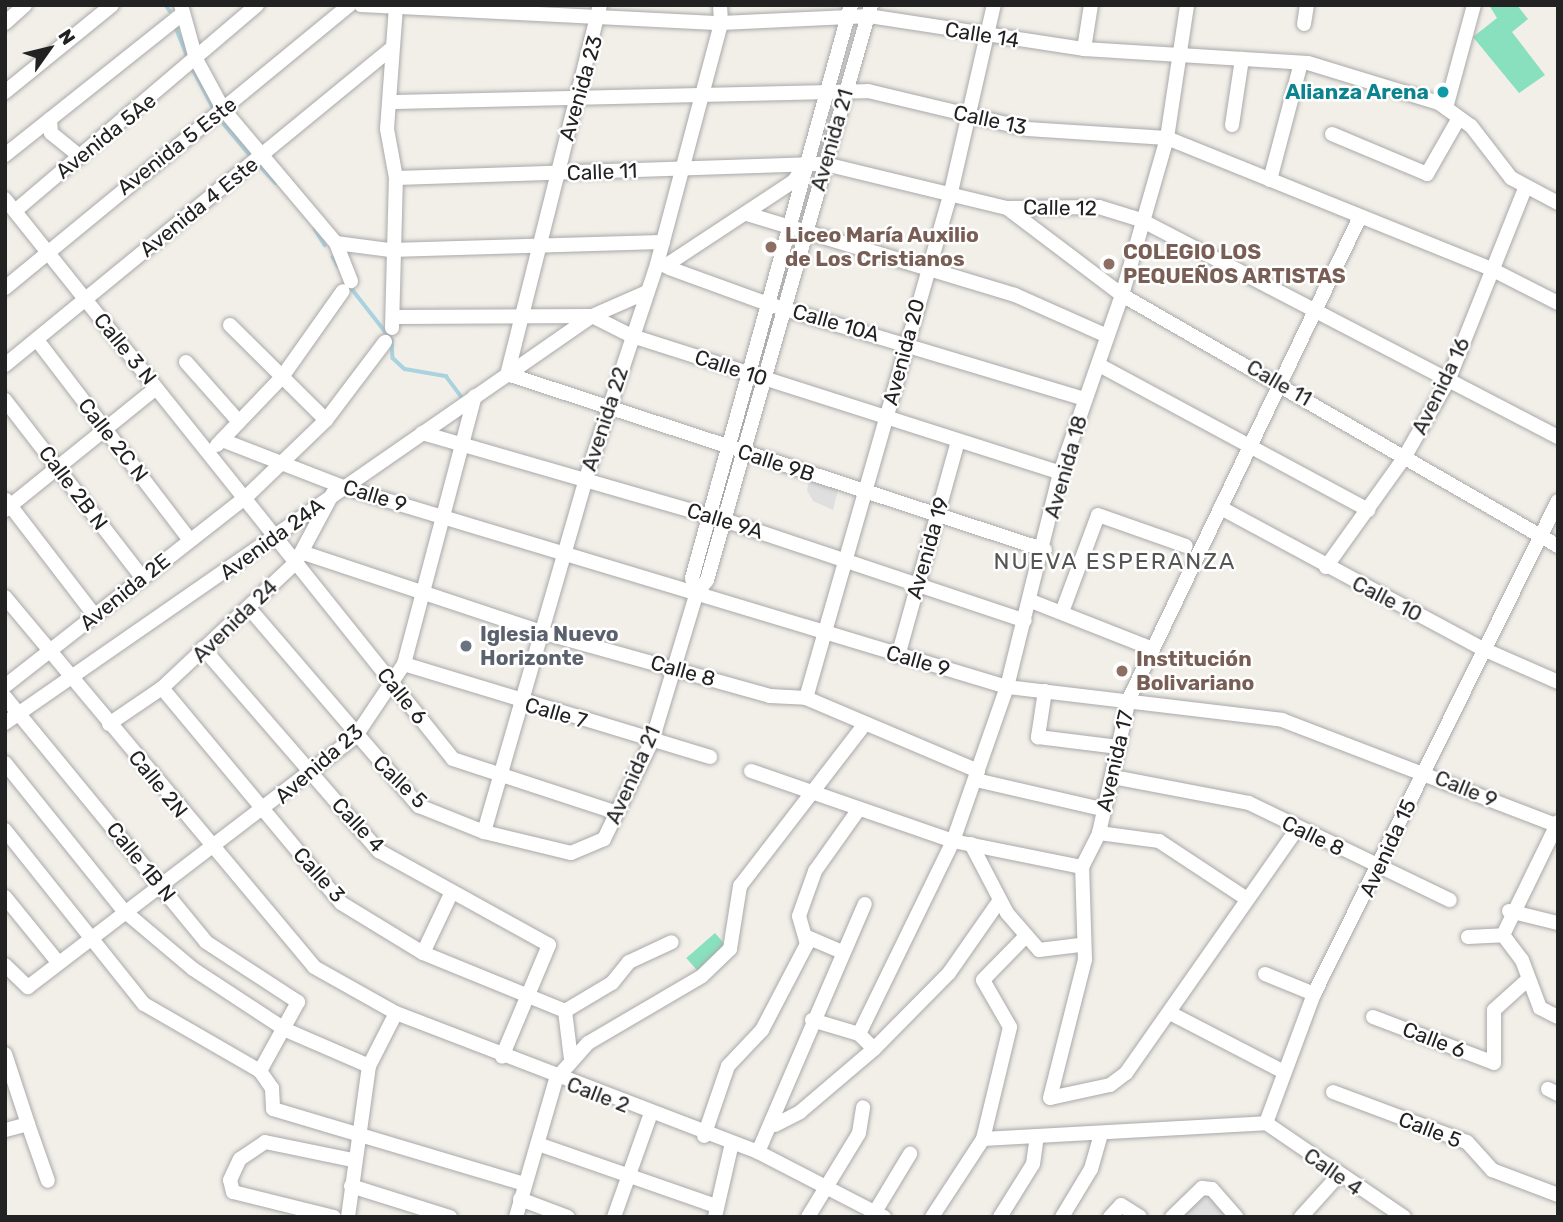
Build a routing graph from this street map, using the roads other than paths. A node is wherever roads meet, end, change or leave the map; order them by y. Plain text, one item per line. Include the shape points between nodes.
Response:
1 (25, 5) edge
2 (112, 5) edge
3 (257, 5) edge
4 (350, 5) edge
5 (361, 5) edge
6 (720, 5) edge
7 (994, 5) edge
8 (1091, 5) edge
9 (1187, 5) edge
10 (1307, 5) edge
11 (1474, 5) edge
12 (396, 8) edge
13 (182, 10) edge
14 (869, 10) edge
15 (850, 11) edge
16 (601, 13) edge
17 (5, 23) edge
18 (721, 23) junction
19 (1304, 24) dead end
20 (989, 36) junction
21 (391, 48) junction
22 (1084, 49) junction
23 (1184, 56) junction
24 (196, 59) junction
25 (1242, 59) junction
26 (1301, 62) junction
27 (827, 91) junction
28 (846, 92) junction
29 (5, 93) edge
30 (581, 96) junction
31 (702, 96) junction
32 (391, 102) junction
33 (1446, 108) junction
34 (223, 109) junction
35 (970, 118) junction
36 (1459, 118) junction
37 (50, 119) junction
38 (1232, 125) dead end
39 (1332, 134) dead end
40 (1167, 138) junction
41 (5, 155) edge
42 (261, 156) junction
43 (81, 157) junction
44 (825, 164) junction
45 (805, 165) junction
46 (682, 169) junction
47 (556, 174) junction
48 (396, 178) junction
49 (1270, 180) junction
50 (1525, 188) junction
51 (951, 192) junction
52 (5, 199) edge
53 (1558, 203) edge
54 (1007, 208) junction
55 (15, 211) junction
56 (747, 214) junction
57 (1359, 219) junction
58 (1141, 220) junction
59 (790, 225) junction
60 (806, 229) junction
61 (663, 242) junction
62 (336, 243) junction
63 (538, 246) junction
64 (390, 250) junction
65 (47, 253) junction
66 (663, 266) junction
67 (927, 266) junction
68 (1493, 270) junction
69 (5, 288) edge
70 (647, 292) junction
71 (1122, 295) junction
72 (86, 301) junction
73 (1558, 303) edge
74 (776, 306) junction
75 (1315, 310) junction
76 (592, 316) junction
77 (518, 318) junction
78 (230, 326) dead end
79 (632, 336) junction
80 (1107, 337) junction
81 (37, 340) junction
82 (385, 342) dead end
83 (907, 343) junction
84 (186, 362) dead end
85 (5, 365) edge
86 (1099, 365) junction
87 (508, 374) junction
88 (756, 376) junction
89 (282, 377) junction
90 (1448, 381) junction
91 (1281, 383) junction
92 (156, 388) junction
93 (475, 396) junction
94 (1086, 399) junction
95 (5, 400) edge
96 (607, 407) junction
97 (887, 418) junction
98 (326, 420) junction
99 (239, 422) junction
100 (105, 429) junction
101 (422, 433) junction
102 (1558, 437) edge
103 (222, 440) junction
104 (958, 441) junction
105 (1251, 444) junction
106 (464, 447) junction
107 (736, 450) junction
108 (209, 454) junction
109 (1404, 458) junction
110 (282, 465) junction
111 (58, 468) junction
112 (1059, 473) junction
113 (585, 481) junction
114 (338, 490) junction
115 (864, 491) junction
116 (245, 498) junction
117 (1558, 501) edge
118 (7, 505) edge
119 (1221, 508) junction
120 (1368, 510) junction
121 (938, 515) junction
122 (717, 517) junction
123 (446, 518) junction
124 (275, 537) junction
125 (1540, 538) junction
126 (190, 540) junction
127 (1186, 546) dead end
128 (1558, 546) edge
129 (1045, 550) junction
130 (563, 555) junction
131 (300, 558) junction
132 (842, 559) junction
133 (1326, 568) junction
134 (141, 576) junction
135 (918, 585) junction
136 (696, 595) junction
137 (423, 596) junction
138 (5, 597) edge
139 (1031, 601) junction
140 (249, 608) junction
141 (1062, 612) junction
142 (95, 616) junction
143 (1025, 621) junction
144 (541, 632) junction
145 (822, 632) junction
146 (203, 648) junction
147 (1153, 649) junction
148 (1483, 649) junction
149 (49, 652) junction
150 (898, 656) junction
151 (404, 664) junction
152 (673, 668) junction
153 (68, 674) junction
154 (1558, 682) edge
155 (5, 686) edge
156 (394, 686) junction
157 (1007, 687) junction
158 (162, 688) junction
159 (1045, 691) junction
160 (5, 697) edge
161 (806, 698) junction
162 (1129, 699) junction
163 (522, 703) junction
164 (19, 712) junction
165 (5, 723) edge
166 (110, 724) junction
167 (864, 725) junction
168 (355, 737) junction
169 (652, 741) junction
170 (1118, 747) junction
171 (709, 757) dead end
172 (5, 763) edge
173 (751, 771) dead end
174 (1423, 771) junction
175 (311, 773) junction
176 (977, 775) junction
177 (501, 776) junction
178 (1113, 777) junction
179 (1213, 782) dead end
180 (1171, 793) junction
181 (812, 795) junction
182 (1102, 809) junction
183 (264, 812) junction
184 (614, 812) junction
185 (857, 812) junction
186 (1557, 825) edge
187 (1297, 829) junction
188 (5, 830) edge
189 (484, 832) junction
190 (1099, 833) junction
191 (953, 841) junction
192 (971, 844) junction
193 (213, 850) junction
194 (571, 853) joint
195 (1082, 867) junction
196 (1381, 869) junction
197 (159, 886) junction
198 (450, 896) junction
199 (5, 897) edge
200 (1247, 899) junction
201 (1000, 900) junction
202 (1450, 900) dead end
203 (865, 904) dead end
204 (123, 910) junction
205 (1509, 911) junction
206 (1558, 923) edge
207 (1503, 935) junction
208 (88, 936) junction
209 (1026, 936) junction
210 (807, 937) junction
211 (1468, 937) dead end
212 (673, 942) dead end
213 (1080, 945) junction
214 (842, 952) junction
215 (423, 953) junction
216 (57, 961) junction
217 (5, 965) edge
218 (314, 967) joint
219 (1265, 974) dead end
220 (1525, 982) junction
221 (1314, 994) junction
222 (528, 998) junction
223 (565, 1012) junction
224 (396, 1013) junction
225 (1170, 1013) junction
226 (1552, 1015) edge
227 (1373, 1017) dead end
228 (812, 1020) junction
229 (286, 1030) junction
230 (859, 1034) junction
231 (874, 1049) junction
232 (5, 1054) edge
233 (502, 1057) junction
234 (571, 1059) junction
235 (369, 1066) junction
236 (1280, 1070) junction
237 (260, 1071) junction
238 (556, 1079) junction
239 (1333, 1092) dead end
240 (863, 1107) dead end
241 (650, 1116) junction
242 (1266, 1123) junction
243 (28, 1124) junction
244 (775, 1125) junction
245 (5, 1130) edge
246 (357, 1132) junction
247 (1101, 1133) junction
248 (704, 1136) junction
249 (1037, 1137) junction
250 (984, 1139) junction
251 (538, 1144) junction
252 (731, 1147) junction
253 (758, 1153) junction
254 (910, 1154) dead end
255 (354, 1160) junction
256 (626, 1175) junction
257 (1337, 1177) junction
258 (48, 1181) dead end
259 (524, 1184) junction
260 (826, 1185) junction
261 (351, 1186) junction
262 (1558, 1195) edge
263 (520, 1199) junction
264 (1378, 1203) junction
265 (716, 1212) edge
266 (1113, 1212) edge
267 (877, 1215) edge
268 (334, 1217) edge
269 (348, 1217) edge
270 (450, 1217) edge
271 (516, 1217) edge
272 (568, 1217) edge
273 (614, 1217) edge
274 (808, 1217) edge
275 (932, 1217) edge
276 (1000, 1217) edge
277 (1062, 1217) edge
278 (1140, 1217) edge
279 (1172, 1217) edge
280 (1236, 1217) edge
281 (1301, 1217) edge
282 (1369, 1217) edge
283 (1404, 1217) edge

1 - 17 street
2 - 29 street
3 - 24 street, Avenida 5Ae
4 - 34 street, Avenida 5 Este
5 - 12 street, Calle 14
6 - 18 street, Avenida 22
7 - 20 street, Avenida 20
8 - 22 street
9 - 23 street, Avenida 18
10 - 19 street
11 - 33 street
12 - 16 street, Calle 14
12 - 21 street
13 - 24 street
13 - 37 street
14 - 15 street, Calle 14
14 - 20 street, Calle 14
14 - 28 street, Avenida 21
15 - 18 street, Calle 14
15 - 27 street, Avenida 21
16 - 18 street, Calle 14
16 - 30 street, Avenida 23
18 - 31 street, Avenida 22
20 - 22 street, Calle 14
20 - 35 street, Avenida 20
21 - 32 street
21 - 42 street, Avenida 4 Este
22 - 23 street, Calle 14
23 - 25 street, Calle 14
23 - 40 street, Avenida 18
24 - 34 street
24 - 43 street, Avenida 5Ae
25 - 26 street, Calle 14
25 - 38 street
26 - 33 street, Calle 14
26 - 49 street
27 - 28 street, Calle 13
27 - 31 street, Calle 13
27 - 45 street, Avenida 21
28 - 35 street, Calle 13 via 891,94
28 - 44 street, Avenida 21
30 - 31 street, Calle 13
30 - 32 street, Calle 13
30 - 47 street, Avenida 23
31 - 46 street, Avenida 22
32 - 48 street via 387,129
33 - 36 street, Calle 14
34 - 42 street
34 - 65 street, Avenida 5 Este
35 - 40 street, Calle 13 via 1027,129
35 - 51 street, Avenida 20
36 - 39 street via 1427,174
36 - 50 street, Calle 14
37 - 41 street
37 - 43 street via 51,133
40 - 49 street, Calle 13
40 - 58 street, Avenida 18
42 - 62 street
42 - 72 street, Avenida 4 Este
43 - 55 street, Avenida 5Ae
44 - 45 street, Calle 12
44 - 51 street, Calle 12
44 - 60 street, Avenida 21
45 - 46 street, Calle 11
45 - 56 street
45 - 59 street, Avenida 21
46 - 47 street, Calle 11
46 - 61 street, Avenida 22
47 - 48 street, Calle 11
47 - 63 street, Avenida 23
48 - 64 street
49 - 57 street, Calle 13
50 - 53 street, Calle 14
50 - 68 street, Avenida 16
51 - 54 street, Calle 12
51 - 67 street, Avenida 20
52 - 55 street, Calle 3 N
54 - 58 street, Calle 12 via 1099,207
54 - 71 street, Calle 11
55 - 65 street, Calle 3 N
56 - 59 street
56 - 66 street
57 - 68 street, Calle 13
57 - 75 street, Avenida 17
58 - 71 street, Avenida 18
58 - 75 street, Calle 12
59 - 60 street
59 - 74 street, Avenida 21
60 - 67 street
60 - 74 street, Avenida 21
61 - 63 street
61 - 66 street, Avenida 22
62 - 64 street
62 - 89 street via 347,286
63 - 64 street
63 - 77 street, Avenida 23
64 - 77 street, Calle 10 via 394,322
65 - 69 street, Avenida 5 Este
65 - 72 street, Calle 3 N
66 - 70 street, Avenida 22
66 - 74 street, Calle 10A
67 - 80 street via 1015,295
67 - 83 street, Avenida 20
68 - 73 street, Calle 13
68 - 90 street, Avenida 16
70 - 76 street, Avenida 24A
70 - 79 street, Avenida 22
71 - 80 street, Avenida 18
71 - 91 street, Calle 11
72 - 81 street, Avenida 4 Este
72 - 92 street, Calle 3 N
74 - 83 street, Calle 10A
74 - 88 street, Avenida 21
75 - 90 street, Calle 12
75 - 91 street, Avenida 17
76 - 77 street, Calle 10
76 - 79 street, Calle 10
76 - 87 street, Avenida 24A
77 - 87 street, Avenida 23
78 - 89 street
79 - 88 street, Calle 10
79 - 96 street, Avenida 22
80 - 86 street, Avenida 18
81 - 85 street, Avenida 4 Este
81 - 100 street, Calle 2C N
82 - 98 street
83 - 94 street, Calle 10A
83 - 97 street, Avenida 20
84 - 99 street
86 - 94 street, Avenida 18
86 - 105 street
87 - 93 street, Avenida 24A
87 - 96 street, Calle 9B
88 - 97 street, Calle 10
88 - 107 street, Avenida 21
89 - 98 street
89 - 99 street
90 - 102 street, Calle 12
90 - 109 street, Avenida 16
91 - 105 street, Avenida 17
91 - 109 street, Calle 11
92 - 100 street
92 - 108 street, Calle 3 N
93 - 101 street, Avenida 24A
93 - 106 street, Avenida 23
94 - 112 street, Avenida 18
95 - 111 street, Calle 2B N
96 - 107 street, Calle 9B
96 - 113 street, Avenida 22
97 - 104 street, Calle 10
97 - 115 street, Avenida 20
98 - 110 street
99 - 103 street
100 - 111 street
100 - 126 street, Calle 2C N
101 - 106 street, Calle 9A
101 - 114 street, Avenida 24A
103 - 108 street
103 - 110 street, Calle 9
104 - 112 street, Calle 10
104 - 121 street, Avenida 19
105 - 119 street, Avenida 17
105 - 120 street
106 - 113 street, Calle 9A
106 - 123 street, Avenida 23
107 - 115 street, Calle 9B
107 - 122 street, Avenida 21
108 - 116 street, Calle 3 N
109 - 120 street, Avenida 16
109 - 125 street, Calle 11
110 - 114 street, Calle 9
110 - 116 street
111 - 118 street
111 - 134 street, Calle 2B N
112 - 129 street, Avenida 18
113 - 122 street, Calle 9A
113 - 130 street, Avenida 22
114 - 123 street, Calle 9
114 - 124 street, Avenida 24A
114 - 131 street, Avenida 24
115 - 121 street, Calle 9B
115 - 132 street, Avenida 20
116 - 124 street, Calle 6
116 - 126 street, Avenida 2E
117 - 125 street, Avenida 15
118 - 142 street
119 - 133 street, Calle 10
119 - 147 street, Avenida 17
120 - 133 street, Avenida 16
121 - 129 street, Calle 9B
121 - 135 street, Avenida 19
122 - 132 street, Calle 9A
122 - 136 street, Avenida 21 via 708,580
123 - 130 street, Calle 9
123 - 137 street, Avenida 23
124 - 131 street, Calle 6
124 - 153 street, Avenida 24A
125 - 128 street, Calle 11
125 - 148 street, Avenida 15
126 - 134 street, Avenida 2E
127 - 141 street via 1098,515
129 - 139 street, Avenida 18
130 - 136 street, Calle 9
130 - 144 street, Avenida 22
131 - 137 street, Calle 8
131 - 140 street, Avenida 24
131 - 156 street, Calle 6
132 - 135 street, Calle 9A
132 - 145 street, Avenida 20
133 - 148 street, Calle 10
134 - 142 street, Avenida 2E
135 - 143 street, Calle 9A
135 - 150 street, Avenida 19
136 - 145 street, Calle 9
136 - 152 street, Avenida 21
137 - 144 street, Calle 8
137 - 151 street, Avenida 23
138 - 149 street, Calle 2N
139 - 141 street
139 - 143 street, Avenida 18
140 - 146 street, Avenida 24
140 - 168 street, Calle 5
141 - 147 street
142 - 149 street, Avenida 2E
143 - 157 street, Avenida 18
144 - 152 street, Calle 8
144 - 163 street, Avenida 22
145 - 150 street, Calle 9
145 - 161 street, Avenida 20
146 - 158 street, Avenida 24
146 - 175 street, Calle 4
147 - 162 street, Avenida 17
148 - 154 street, Calle 10
148 - 174 street, Avenida 15
149 - 153 street, Calle 2N
149 - 155 street, Avenida 2E
150 - 157 street, Calle 9
151 - 156 street, Avenida 23
151 - 163 street, Calle 7
152 - 161 street, Calle 8 via 770,696
152 - 169 street, Avenida 21
153 - 164 street, Avenida 24A
153 - 166 street, Calle 2N
156 - 168 street, Avenida 23
156 - 177 street, Calle 6 via 453,759
157 - 159 street, Calle 9
157 - 176 street, Avenida 18
158 - 166 street, Avenida 24
158 - 183 street, Calle 3
159 - 162 street, Calle 9
159 - 170 street via 1038,737
160 - 164 street, Calle 1B N
161 - 167 street, Calle 8
162 - 170 street, Avenida 17
162 - 174 street, Calle 9 via 1282,720
163 - 169 street, Calle 7
163 - 177 street, Avenida 22
164 - 165 street, Avenida 24A
164 - 197 street, Calle 1B N
166 - 193 street, Calle 2N
167 - 176 street, Calle 8
167 - 181 street
168 - 175 street, Avenida 23
168 - 189 street, Calle 5 via 419,806
169 - 171 street, Calle 7
169 - 184 street, Avenida 21
170 - 178 street, Avenida 17
172 - 204 street
173 - 181 street
174 - 186 street, Calle 9
174 - 196 street, Avenida 15
175 - 183 street, Avenida 23
175 - 198 street, Calle 4 via 379,851
176 - 182 street, Calle 8
176 - 191 street, Avenida 18
177 - 184 street, Calle 6
177 - 189 street, Avenida 22
178 - 180 street, Calle 8
178 - 182 street, Avenida 17
179 - 180 street
180 - 187 street, Calle 8 via 1202,792 1249,803
181 - 185 street
181 - 234 street via 740,886 730,949 702,976 652,1002
182 - 190 street, Avenida 17
183 - 193 street, Avenida 23
183 - 215 street, Calle 3 via 341,903
184 - 194 street, Avenida 21 via 604,839
185 - 191 street
185 - 210 street via 816,872 799,916
186 - 205 street
187 - 196 street, Calle 8
187 - 200 street via 1271,874
188 - 208 street
189 - 194 street, Calle 5
190 - 195 street, Avenida 17
190 - 200 street via 1159,841
191 - 192 street
191 - 230 street, Avenida 18
192 - 195 street
192 - 201 street
193 - 197 street, Avenida 23
193 - 218 street, Calle 2N
195 - 213 street, Avenida 17
196 - 202 street, Calle 8
196 - 221 street, Avenida 15
197 - 204 street, Avenida 23
197 - 229 street, Calle 1B N via 206,942 298,1002
198 - 215 street
198 - 222 street, Calle 4 via 543,939 548,952
199 - 216 street
200 - 225 street
201 - 209 street
201 - 231 street via 948,974
203 - 214 street
204 - 208 street, Avenida 23
204 - 229 street via 193,969
205 - 206 street
205 - 207 street
207 - 211 street
207 - 220 street via 1522,960
208 - 216 street, Avenida 23
208 - 237 street via 144,1004
209 - 213 street via 1039,950
209 - 250 street via 983,980 1010,1027
210 - 214 street
210 - 248 street via 762,1030 728,1066
212 - 223 street via 629,962 612,983
213 - 225 street, Avenida 17 via 1085,960 1048,1092 1054,1100 1110,1085 1126,1073
214 - 228 street
215 - 222 street, Calle 3
216 - 217 street, Avenida 23 via 28,987
218 - 224 street, Calle 2
219 - 221 street
220 - 226 street
220 - 227 street, Calle 6 via 1494,1010 1494,1063
221 - 236 street, Avenida 15
222 - 223 street, Calle 3
222 - 233 street
223 - 234 street
224 - 233 street, Calle 2
224 - 235 street
225 - 236 street
228 - 230 street
228 - 244 street via 775,1102
229 - 235 street
229 - 237 street
230 - 231 street
231 - 244 street via 794,1117
232 - 243 street
233 - 238 street, Calle 2
234 - 238 street
235 - 246 street
236 - 242 street, Avenida 15
237 - 246 street via 272,1088 273,1109
238 - 241 street, Calle 2
238 - 251 street
239 - 262 street, Calle 5 via 1467,1142 1492,1170
240 - 260 street via 859,1133
241 - 248 street, Calle 2
241 - 256 street
242 - 247 street
242 - 257 street, Calle 4
243 - 245 street
243 - 258 street
244 - 253 street
246 - 255 street
246 - 259 street
247 - 249 street
247 - 277 street via 1091,1169
248 - 252 street, Calle 2
249 - 250 street
249 - 276 street via 1033,1164
250 - 275 street
251 - 256 street
251 - 259 street
252 - 253 street, Calle 2
252 - 265 street
253 - 260 street, Calle 2
254 - 267 street
255 - 261 street
255 - 268 street via 265,1142 240,1159 230,1180 233,1192
256 - 265 street
256 - 273 street
257 - 264 street, Calle 4
257 - 281 street
259 - 263 street
260 - 267 street, Calle 2
260 - 274 street
261 - 269 street
261 - 270 street
263 - 271 street
263 - 272 street
264 - 282 street
264 - 283 street, Calle 4
266 - 278 street
279 - 280 street via 1202,1188 1212,1189

